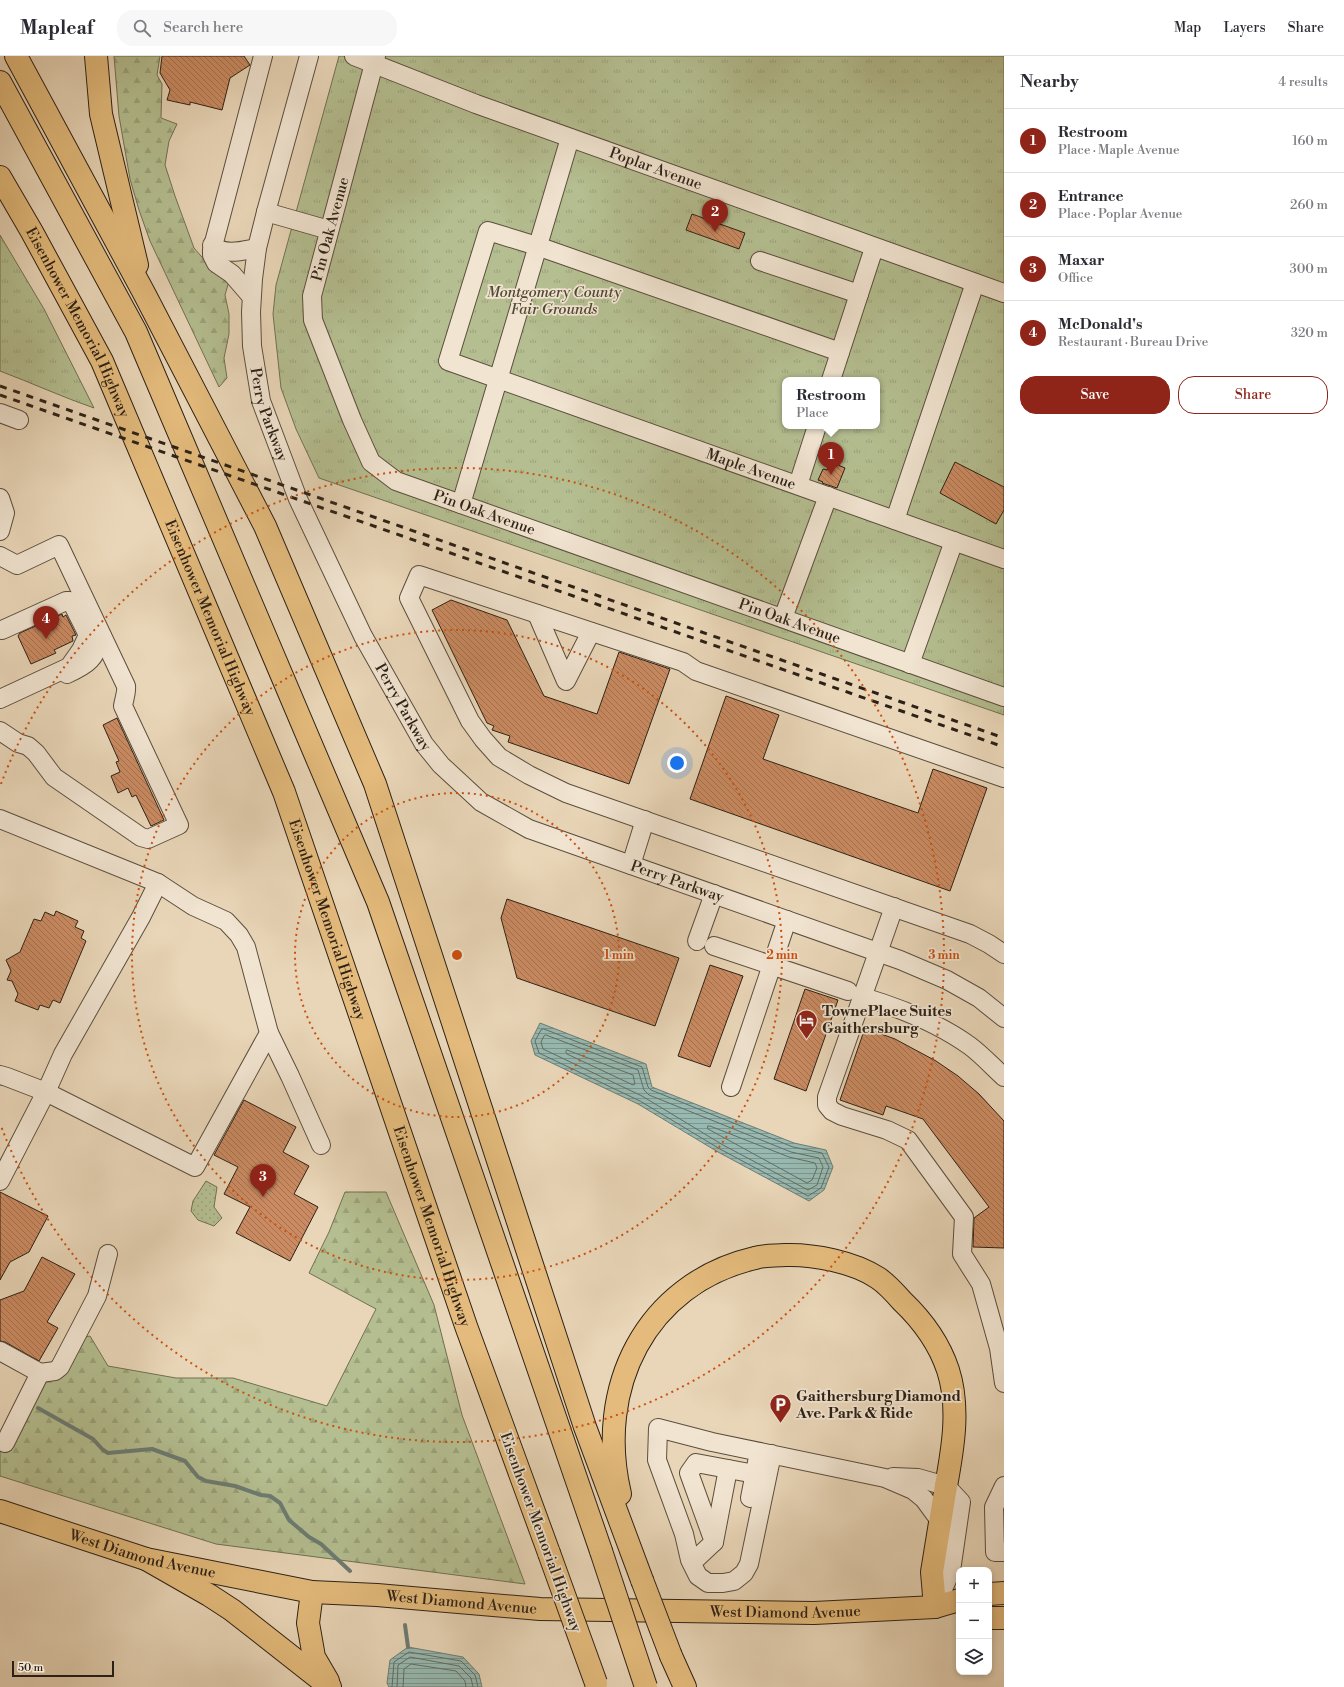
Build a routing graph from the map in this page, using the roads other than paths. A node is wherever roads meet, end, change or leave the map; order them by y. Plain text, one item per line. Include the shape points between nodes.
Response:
1 (16, 56) edge
2 (96, 56) edge
3 (263, 56) edge
4 (310, 56) edge
5 (354, 56) edge
6 (374, 60) edge
7 (0, 82) edge
8 (570, 138) junction
9 (0, 177) edge
10 (266, 212) junction
11 (329, 230) junction
12 (212, 245) junction
13 (537, 246) junction
14 (257, 248) junction
15 (874, 248) junction
16 (760, 261) dead end
17 (975, 283) junction
18 (144, 293) junction
19 (1004, 293) edge
20 (859, 294) junction
21 (251, 296) junction
22 (840, 352) junction
23 (833, 377) edge
24 (498, 378) junction
25 (0, 413) edge
26 (19, 420) dead end
27 (816, 429) edge
28 (798, 485) junction
29 (828, 496) junction
30 (0, 498) edge
31 (461, 504) junction
32 (895, 520) junction
33 (0, 531) edge
34 (954, 541) junction
35 (0, 556) edge
36 (1004, 559) edge
37 (77, 582) junction
38 (537, 614) junction
39 (783, 618) junction
40 (592, 632) junction
41 (1, 633) edge
42 (102, 636) junction
43 (910, 664) junction
44 (1004, 697) edge
45 (0, 699) edge
46 (0, 703) edge
47 (0, 731) edge
48 (1004, 778) edge
49 (0, 819) edge
50 (645, 820) junction
51 (631, 865) junction
52 (158, 883) junction
53 (714, 894) junction
54 (894, 907) junction
55 (787, 920) junction
56 (878, 952) junction
57 (1004, 954) edge
58 (772, 966) junction
59 (855, 994) junction
60 (1004, 1018) edge
61 (269, 1033) junction
62 (0, 1076) edge
63 (1004, 1077) edge
64 (731, 1087) dead end
65 (46, 1092) junction
66 (321, 1145) dead end
67 (0, 1181) edge
68 (108, 1254) dead end
69 (0, 1351) edge
70 (40, 1373) junction
71 (1004, 1383) edge
72 (5, 1443) dead end
73 (765, 1453) junction
74 (728, 1469) junction
75 (755, 1474) junction
76 (885, 1478) junction
77 (946, 1486) junction
78 (1004, 1486) edge
79 (0, 1511) edge
80 (940, 1521) junction
81 (684, 1534) junction
82 (714, 1542) junction
83 (1004, 1552) edge
84 (697, 1558) junction
85 (146, 1559) junction
86 (639, 1572) junction
87 (312, 1592) junction
88 (1004, 1593) edge
89 (992, 1594) edge
90 (956, 1601) edge
91 (935, 1606) junction
92 (956, 1612) edge
93 (992, 1618) edge
94 (1004, 1618) edge
95 (597, 1685) edge
96 (330, 1687) edge
97 (646, 1687) edge
98 (685, 1687) edge

1 - 18 main road
2 - 18 main road via 101,114
3 - 12 street
4 - 10 street, Perry Parkway
5 - 6 street, Poplar Avenue
6 - 8 street, Poplar Avenue via 443,92
6 - 11 street, Pin Oak Avenue
7 - 97 main road, bridge via 136,332 378,902
8 - 13 street
8 - 15 street, Poplar Avenue
9 - 95 main road, Eisenhower Memorial Highway, bridge via 102,361 284,792 466,1326
10 - 11 street
10 - 14 street, Perry Parkway
11 - 31 street, Pin Oak Avenue via 312,296 313,320 371,462 396,481
12 - 14 street via 223,252
12 - 21 street via 212,254 216,262 232,274
13 - 22 street
13 - 24 street
13 - 24 street, Maple Avenue via 488,231 448,361
14 - 21 street, Perry Parkway
15 - 17 street, Poplar Avenue
15 - 20 street
16 - 20 street
17 - 19 street, Poplar Avenue
17 - 32 street
18 - 86 main road via 265,526 375,784 585,1427
20 - 22 street
21 - 51 street, Perry Parkway via 252,346 261,401 293,488 363,636 424,744 441,766 481,802 529,829
22 - 23 street
24 - 28 street, Maple Avenue
24 - 31 street
25 - 26 street
27 - 28 street
28 - 29 street, Maple Avenue
29 - 32 street, Maple Avenue
29 - 39 street
30 - 33 street via 5,513
31 - 39 street, Pin Oak Avenue
32 - 34 street, Maple Avenue
34 - 36 street, Maple Avenue
34 - 43 street
35 - 37 street via 17,565 59,546
37 - 41 street via 16,610 9,616
37 - 42 street
38 - 40 street
38 - 40 street via 566,681
38 - 50 street via 419,575 409,598 470,721 499,757 566,793
39 - 43 street, Pin Oak Avenue
40 - 48 street via 683,662 696,671
41 - 45 street via 70,601 88,635 70,667
42 - 46 street via 98,651 90,661 77,670
42 - 47 street via 126,686 123,706 179,825 148,839 141,837 54,777 28,746 18,743
43 - 44 street, Pin Oak Avenue
49 - 52 street
50 - 51 street
50 - 54 street
51 - 53 street, Perry Parkway
52 - 61 street via 193,906 226,921 239,935 250,960
52 - 65 street via 63,1054
53 - 55 street, Perry Parkway
53 - 58 street via 706,943
54 - 56 street
54 - 57 street via 970,934
55 - 56 street, Perry Parkway
55 - 58 street
56 - 59 street
56 - 60 street, Perry Parkway via 947,980 978,998
58 - 59 street
58 - 64 street
59 - 63 street via 893,1006 931,1023 970,1046
59 - 71 street via 827,1105 842,1116 887,1130 908,1140 964,1217 962,1254 981,1284 999,1348
61 - 65 street via 195,1167
61 - 66 street
62 - 65 street
65 - 67 street
68 - 70 street via 97,1296 60,1367 55,1371
69 - 70 street
70 - 72 street
73 - 75 street
73 - 76 street
73 - 81 street via 751,1553 744,1574 734,1581 723,1584 708,1583 698,1576 690,1560
73 - 81 street via 658,1428 658,1460
74 - 75 street
74 - 82 street
74 - 82 street via 696,1463 688,1473
75 - 84 street via 737,1564 731,1572 715,1575 707,1571
76 - 77 street via 918,1478
76 - 80 street via 913,1490 924,1499
77 - 80 main road
77 - 86 main road via 954,1438 954,1404 948,1370 936,1343 918,1317 877,1278 859,1268 803,1254 756,1257 711,1272 669,1302 650,1323 630,1361 616,1402 614,1440 616,1476
77 - 91 street via 961,1502 951,1571
78 - 83 street via 994,1507 995,1552
79 - 85 main road, West Diamond Avenue
80 - 91 main road via 932,1572
81 - 84 street
82 - 84 street
85 - 87 main road, West Diamond Avenue
85 - 96 main road via 232,1610
86 - 98 main road, bridge
87 - 91 main road, West Diamond Avenue via 540,1609 814,1613
87 - 96 main road via 308,1622 314,1657
88 - 89 main road
90 - 91 main road, West Diamond Avenue
91 - 92 main road, West Diamond Avenue
93 - 94 main road

